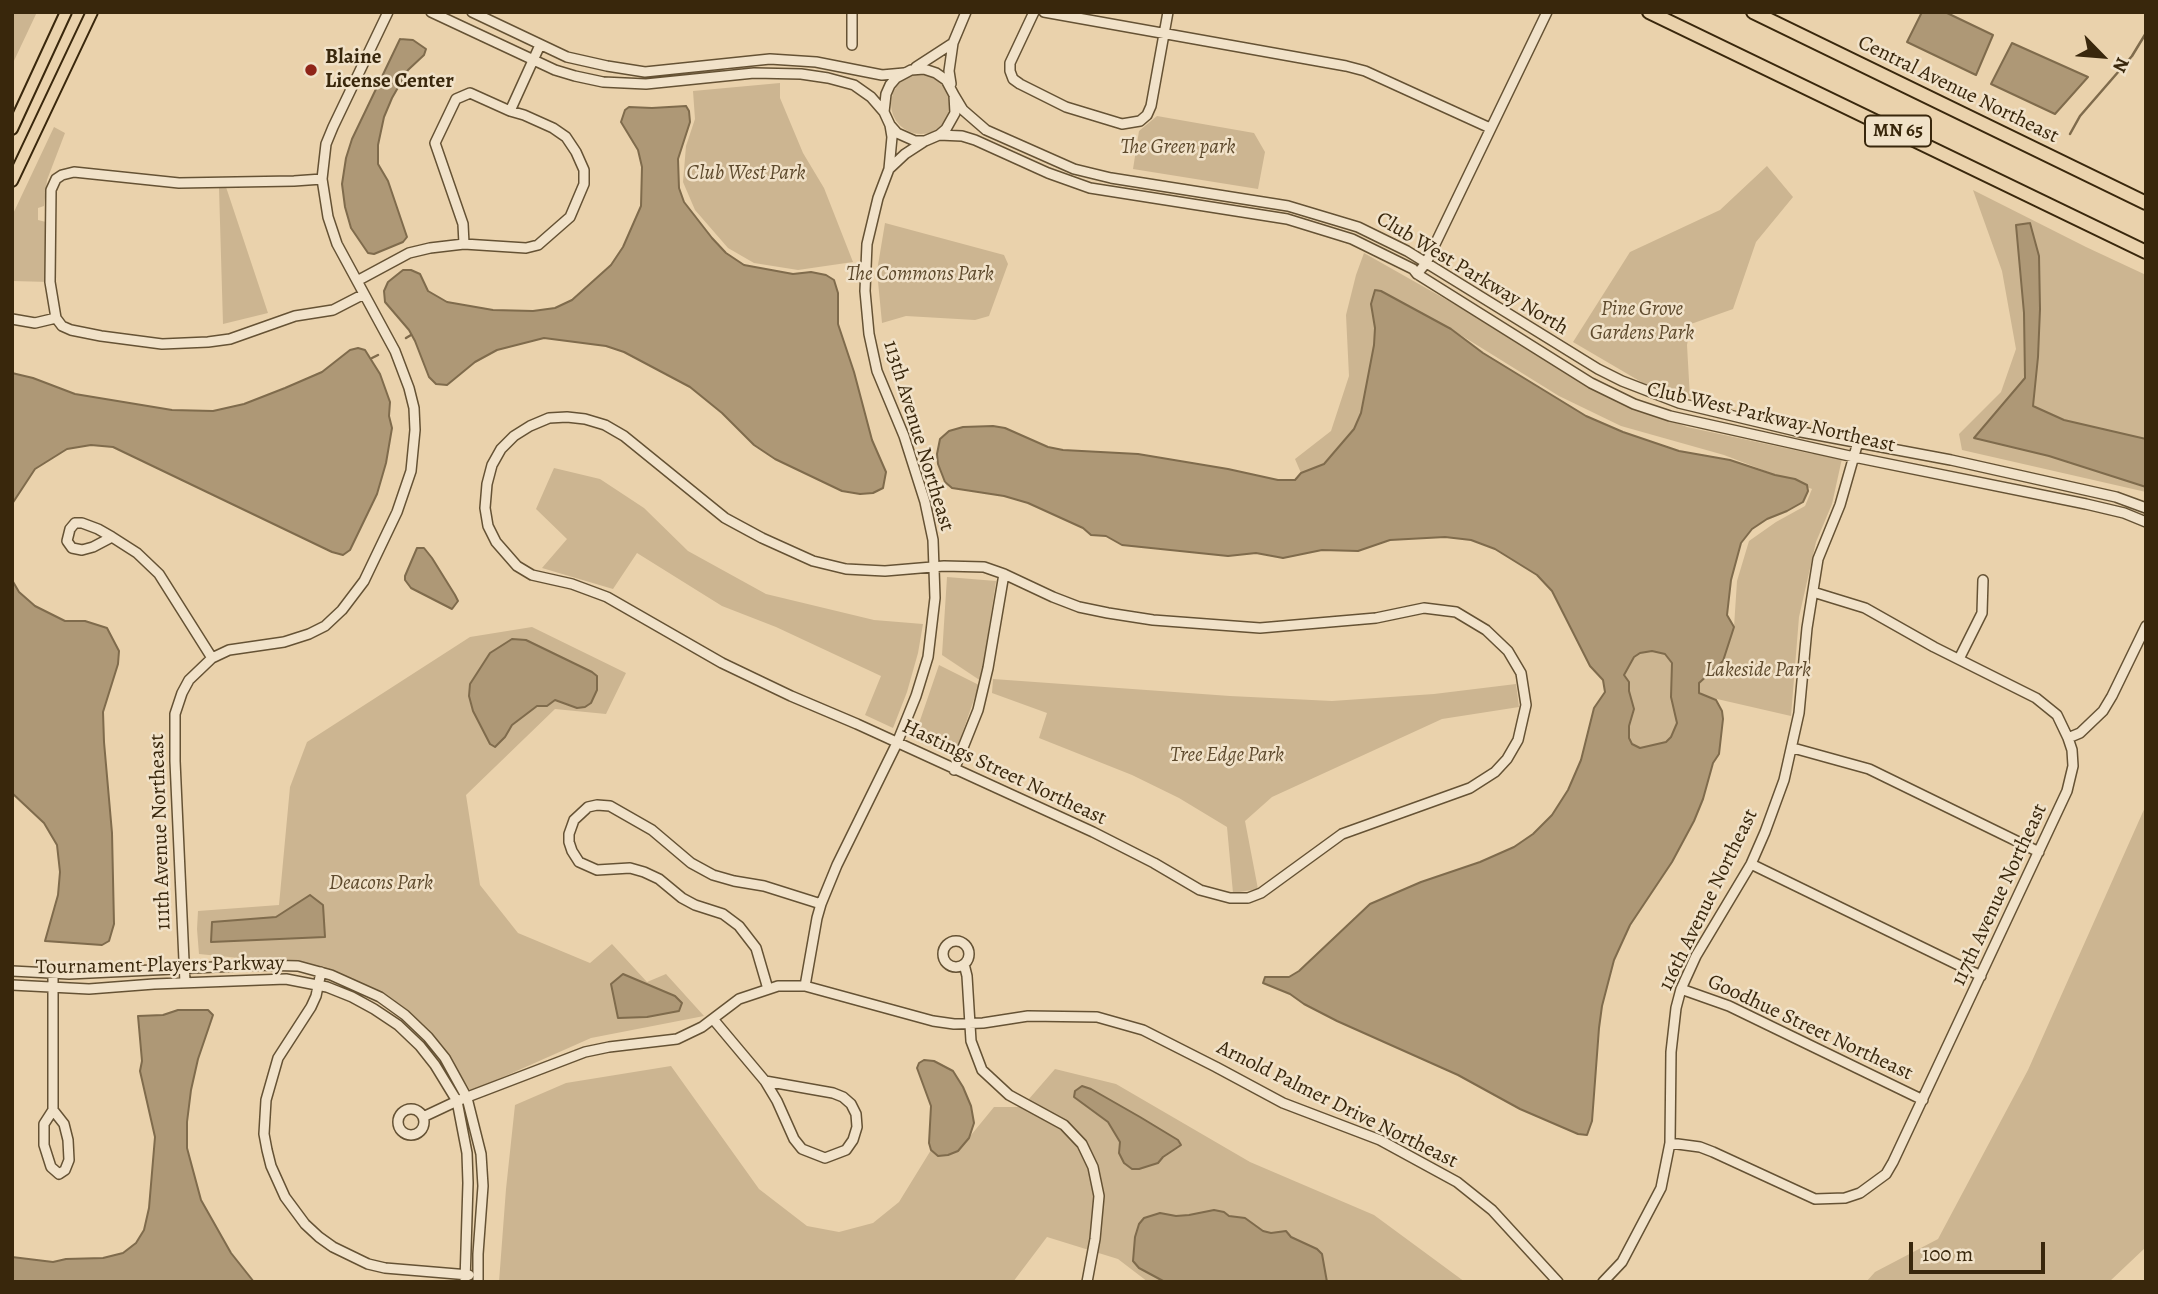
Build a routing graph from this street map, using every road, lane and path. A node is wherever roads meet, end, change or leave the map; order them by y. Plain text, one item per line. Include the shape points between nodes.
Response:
1 (66, 12) edge
2 (92, 12) edge
3 (388, 12) edge
4 (431, 12) edge
5 (472, 12) edge
6 (852, 12) edge
7 (966, 12) edge
8 (1034, 12) edge
9 (1044, 12) edge
10 (1168, 12) edge
11 (1547, 12) edge
12 (1649, 12) edge
13 (1753, 12) edge
14 (1164, 34) junction
15 (953, 43) junction
16 (540, 45) junction
17 (852, 45) dead end
18 (532, 60) junction
19 (908, 71) junction
20 (953, 93) junction
21 (510, 111) junction
22 (884, 113) junction
23 (890, 125) junction
24 (1490, 128) junction
25 (12, 129) edge
26 (939, 135) junction
27 (925, 141) junction
28 (889, 169) junction
29 (322, 179) junction
30 (12, 181) edge
31 (2146, 203) edge
32 (464, 244) junction
33 (2146, 252) edge
34 (1426, 263) junction
35 (1417, 274) junction
36 (357, 281) junction
37 (365, 294) junction
38 (56, 318) junction
39 (12, 319) edge
40 (1858, 442) junction
41 (1854, 457) junction
42 (2146, 508) edge
43 (2146, 522) edge
44 (111, 537) junction
45 (935, 567) junction
46 (1004, 574) junction
47 (1983, 580) dead end
48 (1813, 592) junction
49 (2146, 626) edge
50 (212, 658) junction
51 (1959, 659) junction
52 (2068, 738) junction
53 (897, 743) junction
54 (1793, 748) junction
55 (954, 770) junction
56 (2039, 852) junction
57 (1751, 864) junction
58 (821, 904) junction
59 (964, 964) dead end
60 (184, 969) junction
61 (12, 971) edge
62 (321, 972) junction
63 (52, 973) junction
64 (1981, 976) junction
65 (185, 982) junction
66 (12, 985) edge
67 (319, 985) junction
68 (805, 986) junction
69 (53, 988) junction
70 (768, 989) junction
71 (1681, 989) junction
72 (713, 1018) junction
73 (970, 1024) junction
74 (765, 1082) junction
75 (467, 1098) junction
76 (1923, 1100) junction
77 (457, 1101) junction
78 (53, 1110) junction
79 (423, 1116) dead end
80 (1670, 1143) junction
81 (465, 1278) edge
82 (478, 1278) edge
83 (1087, 1282) edge
84 (1558, 1282) edge
85 (1603, 1282) edge

1 - 25 main road
2 - 30 main road
3 - 29 street, 111th Avenue Northeast via 332,127
4 - 18 street
5 - 16 street
6 - 17 street
7 - 15 street
8 - 14 street via 1010,63 1013,79 1066,107 1122,124 1147,115
9 - 14 street
10 - 14 street
11 - 24 street
12 - 33 highway, MN 65
13 - 31 highway, Central Avenue Northeast / MN 65
14 - 24 street via 1365,71
15 - 19 street
15 - 20 street via 949,71
16 - 18 street
16 - 19 street via 567,57 645,72 770,59 816,62 882,75
18 - 21 street
18 - 22 street via 575,76 624,83 769,72 814,76 854,85
19 - 20 street via 936,73
19 - 22 street via 890,85
20 - 26 street via 955,113
20 - 34 street, Club West Parkway North via 963,110 986,130 1066,166 1111,178 1307,211 1358,227
21 - 32 street via 470,93 456,99 435,143 463,224
21 - 32 street via 566,137 584,170 579,199 570,217 538,245
22 - 23 street
23 - 27 street via 905,138
23 - 28 street, 113th Avenue Northeast
24 - 34 street
26 - 27 street
26 - 35 street, Club West Parkway Northeast via 975,140 1090,188 1287,219 1369,246
27 - 28 street
28 - 45 street, 113th Avenue Northeast via 867,244 864,291 877,371 924,499
29 - 36 street, 111th Avenue Northeast via 337,244
29 - 38 street via 179,183 74,172 62,175 51,190 50,282
32 - 36 street via 409,253
34 - 35 street
34 - 40 street, Club West Parkway North via 1622,381 1713,411
35 - 41 street, Club West Parkway Northeast via 1591,383 1634,404
36 - 37 street, 111th Avenue Northeast
37 - 38 street via 333,310 208,342 162,344 101,336 71,330
37 - 50 street, 111th Avenue Northeast via 395,351 414,408 411,471 397,512 364,582 325,626 293,640 229,650
38 - 39 street via 35,323
40 - 41 street, 116th Avenue Northeast
40 - 42 street, Club West Parkway North via 2116,497
41 - 43 street, Club West Parkway Northeast via 2086,504
41 - 48 street, 116th Avenue Northeast via 1818,559
44 - 44 street via 75,523 67,541 82,550
44 - 50 street via 159,574
45 - 46 street via 984,567
45 - 53 street, 113th Avenue Northeast via 928,657
45 - 53 street, Hastings Street Northeast via 885,571 813,561 725,518 624,436 585,419 549,418 514,436 501,449 487,484 488,526 517,566 532,575 607,597 722,663
46 - 55 street via 989,668
46 - 55 street, Hastings Street Northeast via 1079,607 1153,620 1260,628 1376,618 1424,608 1456,612 1486,630 1508,651 1521,673 1526,705 1518,740 1495,772 1470,788 1342,834 1248,898 1200,890 1093,832
47 - 51 street via 1982,613
48 - 51 street via 1865,608
48 - 54 street, 116th Avenue Northeast
49 - 52 street via 2103,711
50 - 60 street, 111th Avenue Northeast via 189,680 175,714
51 - 52 street via 2048,706
52 - 56 street, 117th Avenue Northeast via 2071,781
53 - 55 street, Hastings Street Northeast
53 - 58 street, 113th Avenue Northeast
54 - 56 street via 1869,769
54 - 57 street, 116th Avenue Northeast
56 - 64 street, 117th Avenue Northeast
57 - 64 street
57 - 71 street, 116th Avenue Northeast
58 - 68 street, 113th Avenue Northeast
58 - 70 street via 713,875 610,806 588,807 574,820 569,842 579,862 597,870 629,868 659,879 682,898 723,914 739,926 756,948
59 - 73 street
60 - 62 street, Tournament Players Parkway via 257,965
60 - 63 street, Tournament Players Parkway
60 - 65 street, 111th Avenue Northeast
61 - 63 street, Tournament Players Parkway
62 - 67 street
62 - 75 street, Tournament Players Parkway via 368,991 405,1015 444,1058
63 - 69 street
64 - 76 street, 117th Avenue Northeast
65 - 67 street, Tournament Players Parkway via 286,979
65 - 69 street, Tournament Players Parkway
66 - 69 street, Tournament Players Parkway
67 - 77 street, Tournament Players Parkway via 352,997 398,1025 427,1056
67 - 81 street via 311,1007 278,1058 266,1100 267,1150 285,1197 319,1237 359,1260 385,1268
68 - 70 street, Arnold Palmer Drive Northeast
68 - 73 street, Arnold Palmer Drive Northeast via 933,1021
69 - 78 street
70 - 72 street, Arnold Palmer Drive Northeast via 739,999
71 - 76 street, Goodhue Street Northeast via 1728,1006
71 - 80 street, 116th Avenue Northeast via 1671,1052
72 - 74 street
72 - 75 street, Arnold Palmer Drive Northeast via 677,1039 585,1052
73 - 83 street via 982,1070 1009,1095 1064,1125 1082,1144 1093,1167 1099,1196
73 - 84 street, Arnold Palmer Drive Northeast via 1028,1016 1097,1017 1143,1030 1283,1103 1380,1140 1457,1182 1492,1210
74 - 74 street via 802,1149 825,1158 846,1150 857,1127 856,1114 843,1097
75 - 77 street, Arnold Palmer Drive Northeast
75 - 82 street, Tournament Players Parkway via 481,1154
76 - 80 street, 117th Avenue Northeast via 1886,1174 1845,1198 1815,1199 1713,1152
77 - 79 street, Arnold Palmer Drive Northeast
77 - 81 street, Tournament Players Parkway via 467,1153
78 - 78 street via 44,1124 44,1145 51,1167 60,1174 69,1160 68,1140 64,1124
80 - 85 street, 116th Avenue Northeast via 1661,1188 1622,1262
81 - 82 street

